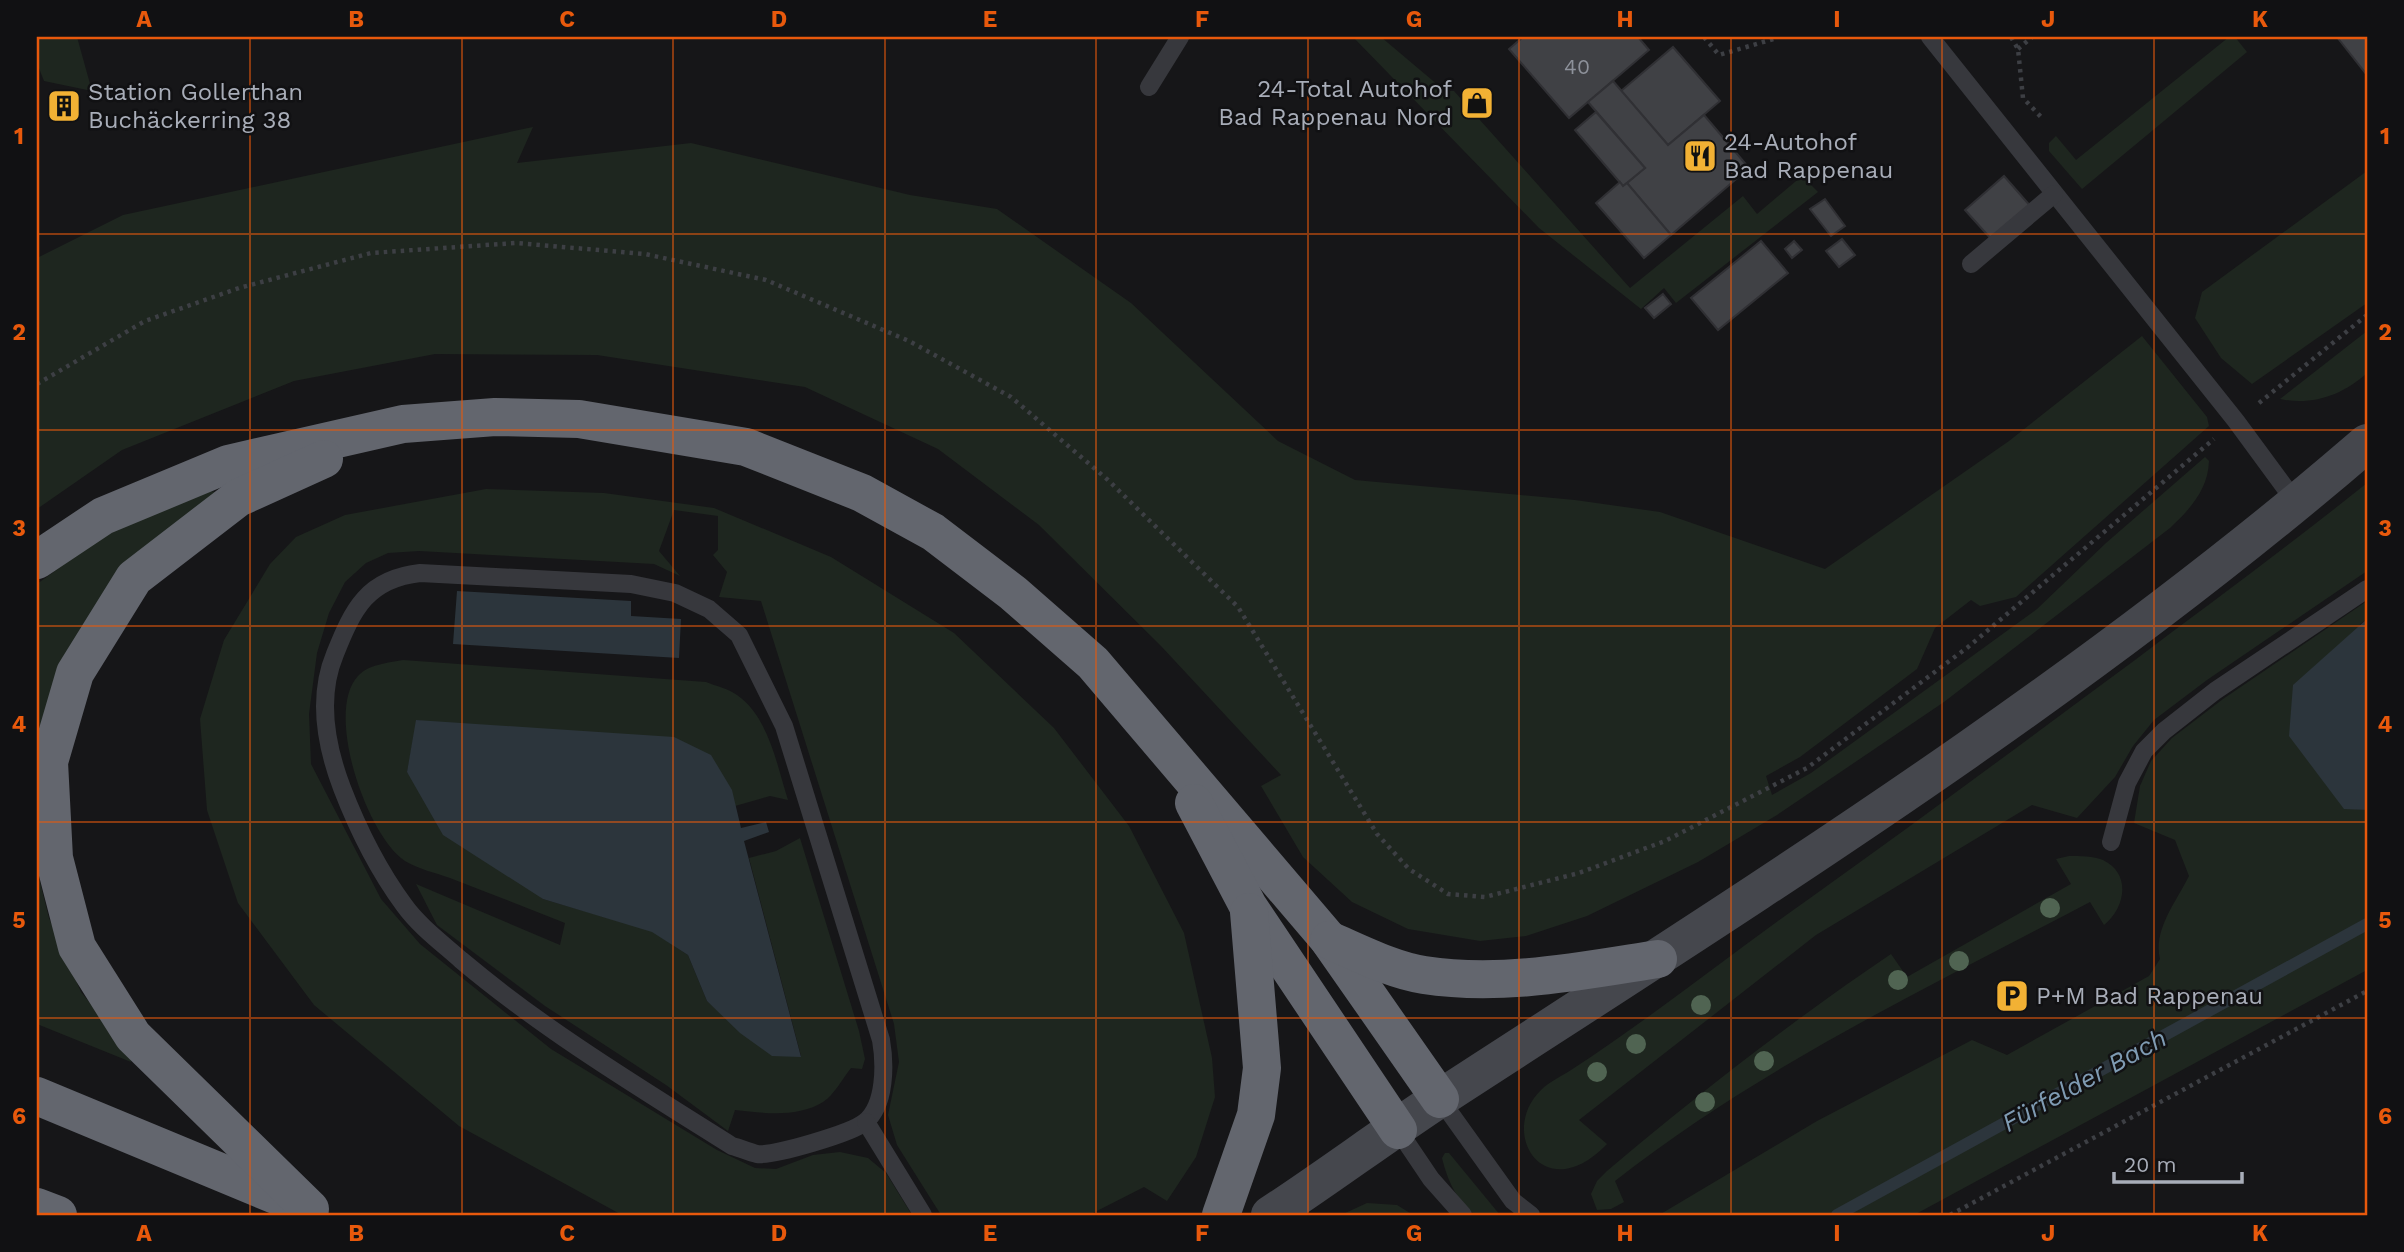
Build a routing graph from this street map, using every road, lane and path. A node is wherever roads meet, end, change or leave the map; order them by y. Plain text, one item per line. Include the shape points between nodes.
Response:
1 (1180, 37) edge
2 (1704, 37) edge
3 (1930, 37) edge
4 (2011, 37) edge
5 (2032, 37) edge
6 (1777, 38) edge
7 (2018, 49) junction
8 (1149, 87) dead end
9 (2043, 119) dead end
10 (2054, 194) junction
11 (1971, 264) dead end
12 (2367, 315) edge
13 (37, 384) edge
14 (2236, 421) junction
15 (403, 424) junction
16 (2367, 443) edge
17 (2297, 504) junction
18 (37, 560) edge
19 (2367, 589) edge
20 (1168, 750) junction
21 (43, 768) edge
22 (2111, 842) dead end
23 (1248, 906) junction
24 (1329, 940) junction
25 (1658, 959) junction
26 (2367, 991) edge
27 (37, 1096) edge
28 (1440, 1099) junction
29 (866, 1122) junction
30 (1398, 1130) junction
31 (37, 1206) edge
32 (317, 1212) edge
33 (58, 1215) edge
34 (923, 1215) edge
35 (1221, 1215) edge
36 (1270, 1215) edge
37 (1462, 1215) edge
38 (1531, 1215) edge
39 (1950, 1215) edge

1 - 8 lane
2 - 6 path via 1719,55
3 - 10 lane
4 - 7 path
5 - 7 path
7 - 9 path via 2023,98
10 - 11 lane
10 - 14 lane
12 - 14 path
13 - 14 path via 145,321 239,288 371,253 516,243 645,254 766,280 909,341 1021,405 1108,480 1238,607 1385,843 1409,869 1448,894 1485,897 1579,873 1665,841 1807,768 1968,647
14 - 17 lane
15 - 18 highway via 228,464 103,516
15 - 20 highway via 495,417 579,419 746,447 862,494 933,532 1013,593 1093,663
15 - 21 highway via 238,498 134,578 75,673
16 - 17 main road
17 - 25 main road via 2087,665 1902,797
19 - 22 lane via 2215,691 2144,751 2127,783
20 - 23 highway
20 - 24 highway
21 - 32 highway via 54,858 77,947 133,1036
23 - 30 highway
23 - 35 highway via 1262,1068 1256,1115
24 - 25 highway via 1423,975 1475,979 1549,975
24 - 28 highway
25 - 28 main road
26 - 39 path
27 - 32 highway
28 - 30 main road
28 - 38 lane via 1513,1201
29 - 29 lane via 881,1094 885,1064 881,1040 784,726 739,635 709,609 675,593 631,584 421,573 396,576 359,603 332,661 324,704 331,760 349,805 404,906 436,939 496,989 732,1146 759,1154 817,1142
29 - 34 lane
30 - 36 main road
30 - 37 lane
31 - 33 highway

